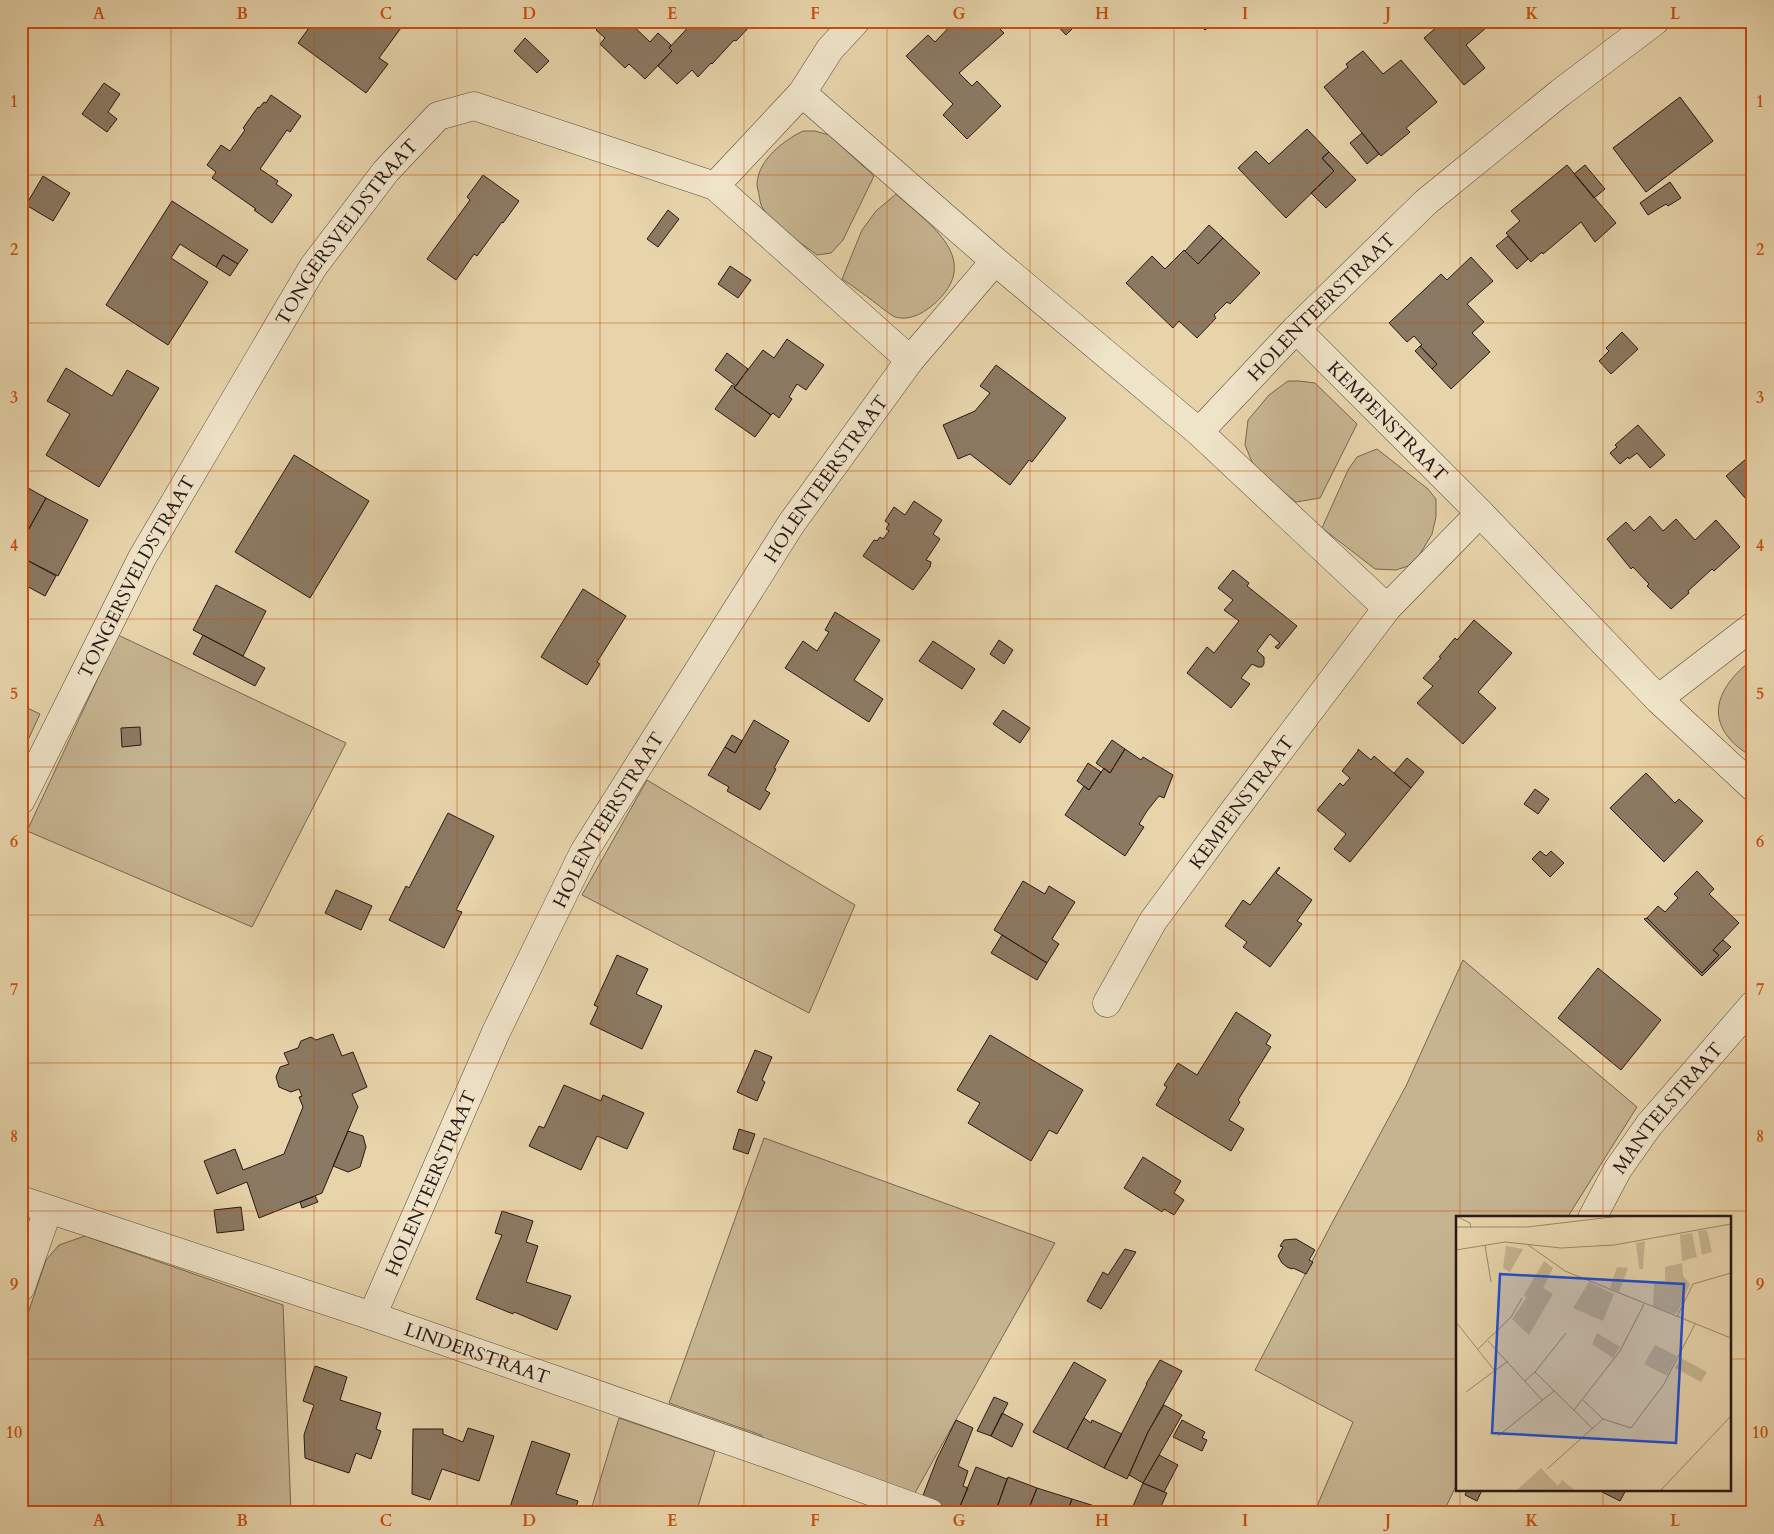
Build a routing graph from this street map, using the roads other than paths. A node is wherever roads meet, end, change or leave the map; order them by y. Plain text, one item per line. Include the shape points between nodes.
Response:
1 (856, 21) edge
2 (1656, 21) edge
3 (802, 93) junction
4 (715, 186) junction
5 (995, 261) junction
6 (1296, 329) junction
7 (910, 360) junction
8 (1200, 432) junction
9 (1480, 513) junction
10 (1387, 608) junction
11 (1753, 626) edge
12 (1658, 699) junction
13 (1753, 788) edge
14 (21, 800) edge
15 (1107, 1003) dead end
16 (1753, 1005) edge
17 (21, 1200) edge
18 (48, 1210) junction
19 (1593, 1216) edge
20 (21, 1287) edge
21 (372, 1316) junction
22 (930, 1513) edge

1 - 3 street via 830,49
2 - 6 street, HOLENTEERSTRAAT via 1560,93 1426,202
3 - 4 street
3 - 5 street
4 - 7 street
4 - 14 street, TONGERSVELDSTRAAT via 474,106 438,116 386,172 313,268 142,558
5 - 7 street, HOLENTEERSTRAAT
5 - 8 street
6 - 8 street, HOLENTEERSTRAAT
6 - 9 street, KEMPENSTRAAT
7 - 21 street, HOLENTEERSTRAAT via 791,524 584,852 496,1032
8 - 10 street
9 - 10 street, KEMPENSTRAAT
9 - 12 street, KEMPENSTRAAT
10 - 15 street, KEMPENSTRAAT via 1153,921
11 - 12 street
12 - 13 street
16 - 19 street, MANTELSTRAAT via 1649,1125 1618,1169
17 - 18 street, LINDERSTRAAT
18 - 20 street
18 - 21 street, LINDERSTRAAT
21 - 22 street, LINDERSTRAAT

